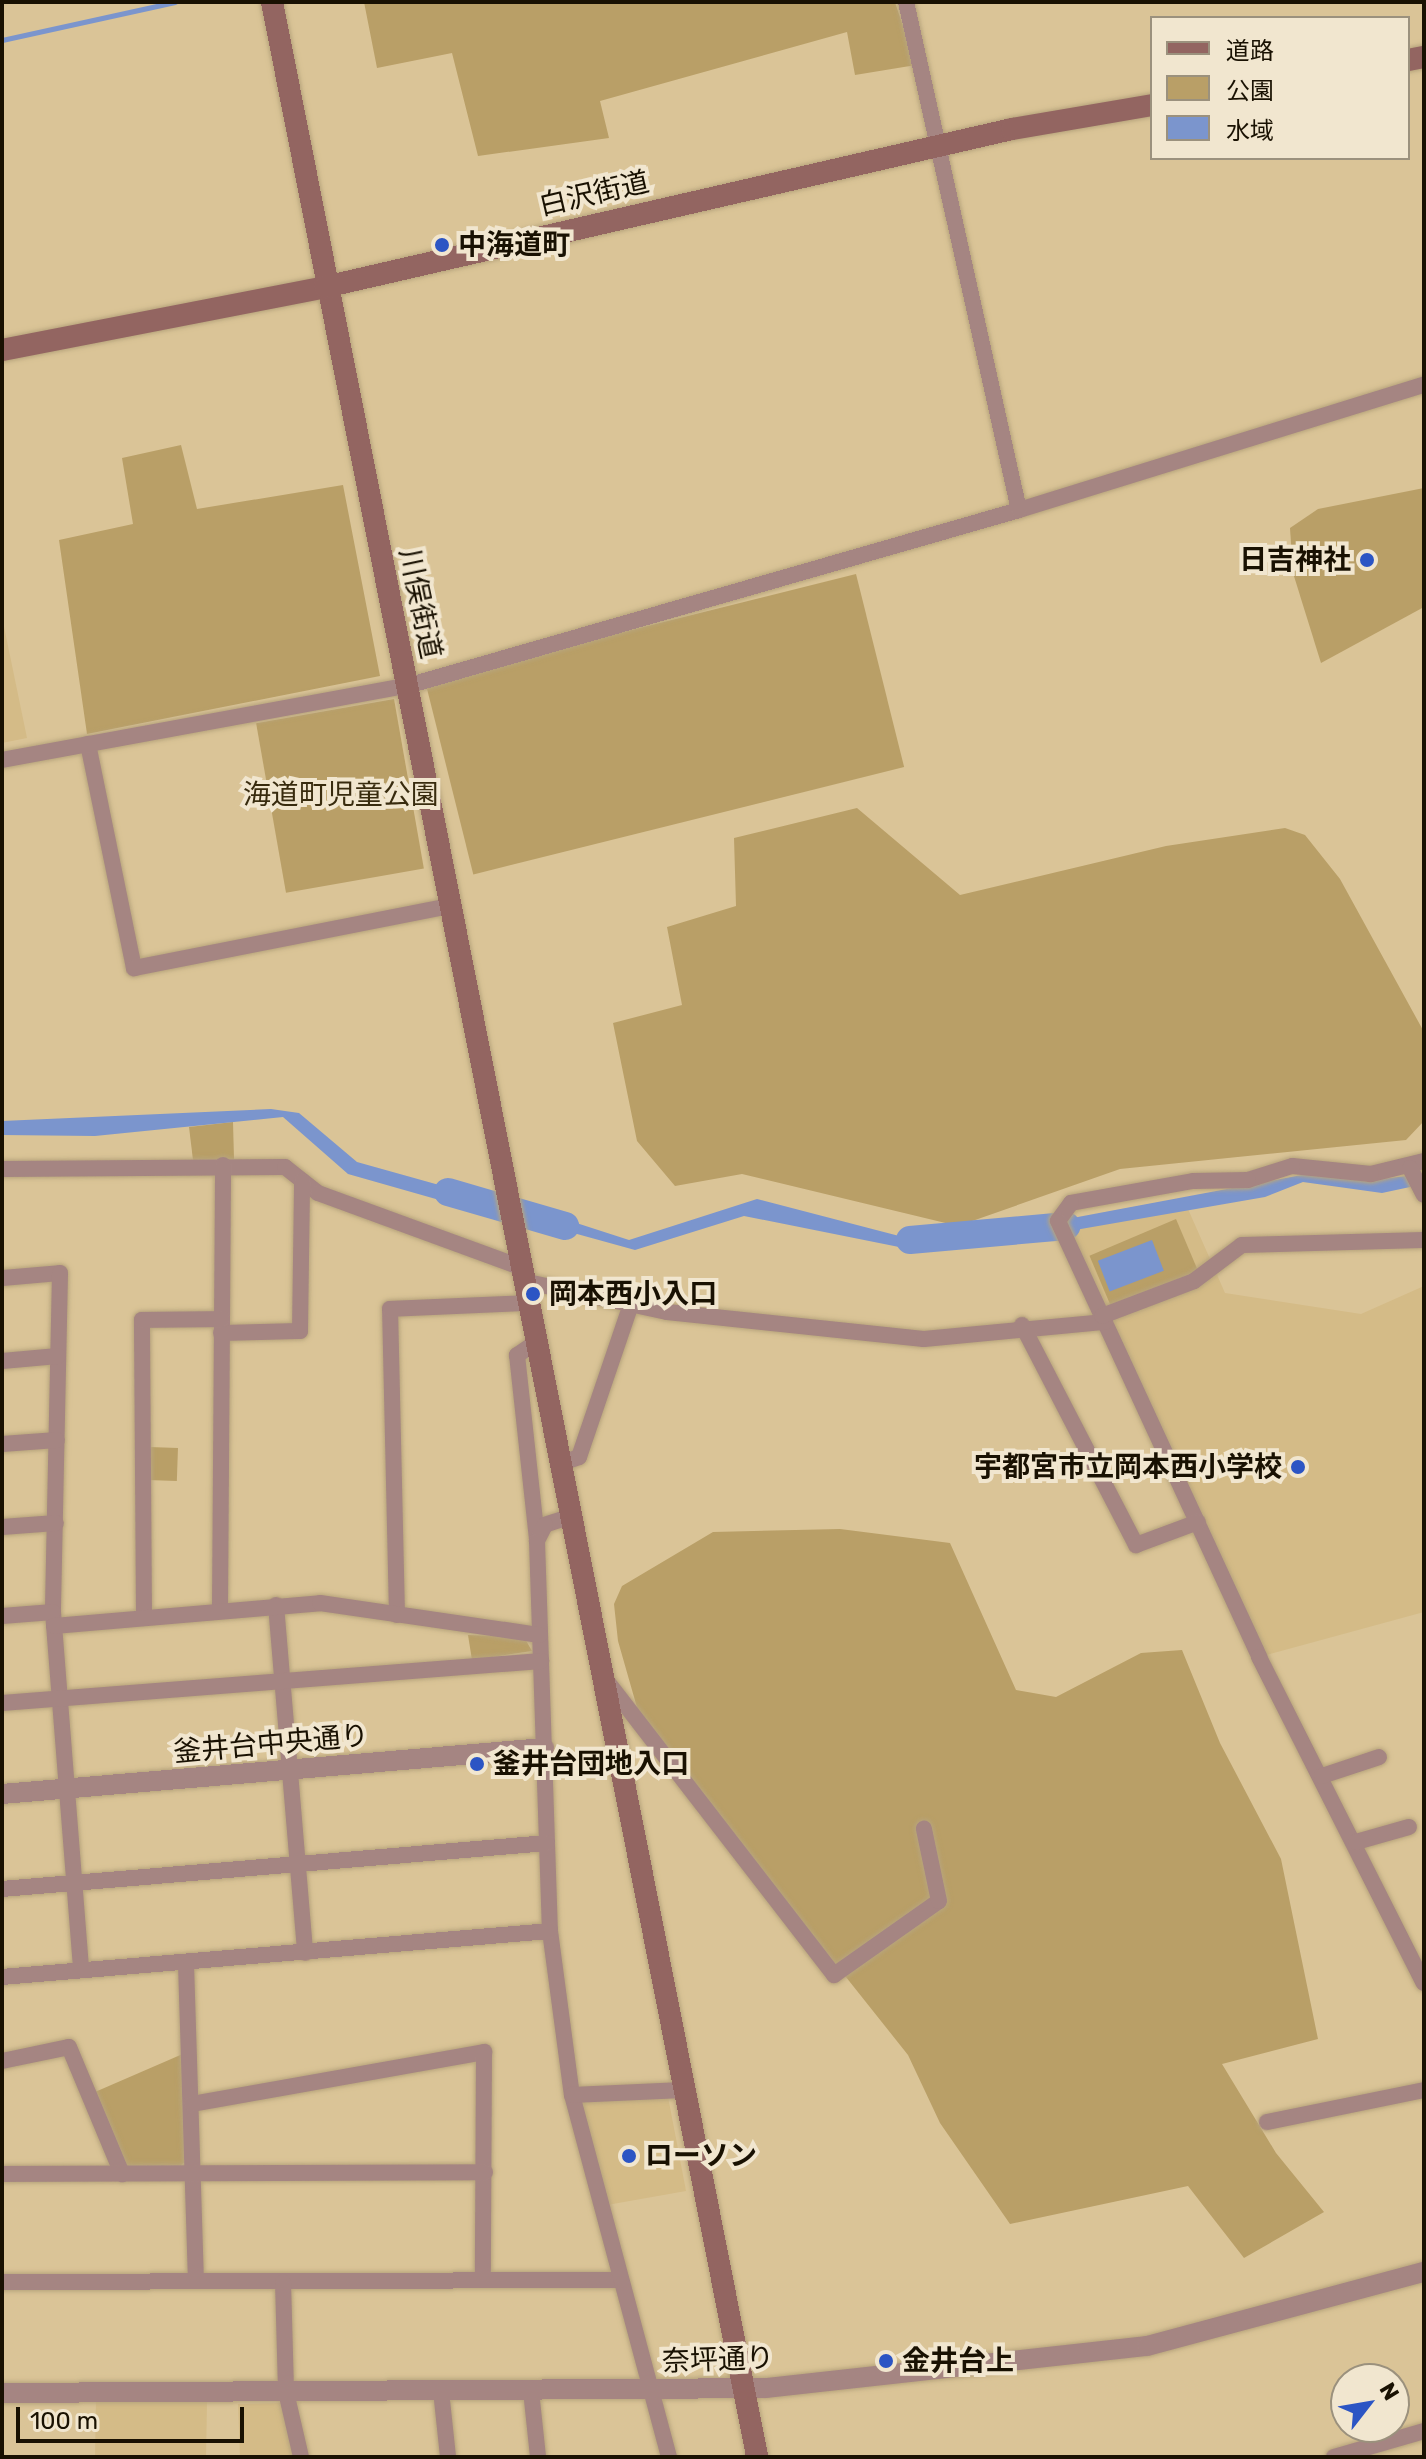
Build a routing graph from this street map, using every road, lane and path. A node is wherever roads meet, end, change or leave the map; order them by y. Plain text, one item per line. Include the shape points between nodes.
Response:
1 (272, 2) edge
2 (906, 2) edge
3 (1150, 105) edge
4 (939, 145) junction
5 (325, 287) junction
6 (2, 350) edge
7 (1424, 385) edge
8 (1019, 510) junction
9 (407, 686) junction
10 (88, 744) junction
11 (2, 760) edge
12 (450, 906) junction
13 (223, 1165) junction
14 (2, 1169) edge
15 (1418, 1177) edge
16 (302, 1181) junction
17 (1424, 1240) edge
18 (522, 1274) junction
19 (2, 1278) edge
20 (528, 1303) junction
21 (631, 1304) junction
22 (1103, 1319) junction
23 (1022, 1325) junction
24 (222, 1326) junction
25 (535, 1343) junction
26 (58, 1356) junction
27 (2, 1361) edge
28 (57, 1440) junction
29 (2, 1444) edge
30 (559, 1464) junction
31 (569, 1517) junction
32 (1198, 1522) junction
33 (56, 1523) junction
34 (2, 1527) edge
35 (537, 1541) junction
36 (276, 1605) junction
37 (220, 1608) junction
38 (144, 1615) junction
39 (397, 1615) junction
40 (2, 1616) edge
41 (54, 1619) junction
42 (540, 1635) junction
43 (541, 1661) junction
44 (600, 1672) junction
45 (281, 1681) junction
46 (59, 1699) junction
47 (2, 1703) edge
48 (544, 1748) junction
49 (1379, 1757) dead end
50 (289, 1771) junction
51 (1322, 1776) junction
52 (67, 1789) junction
53 (2, 1794) edge
54 (1409, 1827) dead end
55 (924, 1829) dead end
56 (1356, 1842) junction
57 (547, 1843) junction
58 (296, 1864) junction
59 (75, 1882) junction
60 (2, 1889) edge
61 (550, 1931) junction
62 (305, 1953) junction
63 (186, 1964) junction
64 (81, 1970) junction
65 (2, 1977) edge
66 (1424, 1983) edge
67 (2, 2061) edge
68 (683, 2090) junction
69 (1424, 2090) edge
70 (572, 2095) junction
71 (192, 2104) junction
72 (1267, 2122) dead end
73 (485, 2172) junction
74 (195, 2173) junction
75 (2, 2174) edge
76 (122, 2174) junction
77 (1424, 2272) edge
78 (483, 2280) junction
79 (620, 2280) junction
80 (196, 2281) junction
81 (2, 2282) edge
82 (283, 2282) junction
83 (651, 2390) junction
84 (744, 2390) junction
85 (441, 2391) junction
86 (531, 2391) junction
87 (286, 2392) junction
88 (2, 2393) edge
89 (1424, 2431) edge
90 (301, 2457) edge
91 (448, 2457) edge
92 (538, 2457) edge
93 (669, 2457) edge
94 (757, 2457) edge
95 (1334, 2457) edge

1 - 5 main road, 川俣街道
2 - 4 street
3 - 4 main road, 白沢街道
4 - 5 main road, 白沢街道
4 - 8 street
5 - 6 main road, 白沢街道
5 - 9 main road, 川俣街道
7 - 8 street
8 - 9 street
9 - 10 street
9 - 12 main road, 川俣街道
10 - 11 street
10 - 12 street via 134,968
12 - 18 main road, 川俣街道
13 - 14 street
13 - 16 street via 285,1167
13 - 24 street
15 - 22 street via 1292,1166 1248,1180 1193,1181 1071,1203 1060,1226
16 - 18 street
16 - 24 street via 300,1331
17 - 22 street via 1242,1245 1194,1281
18 - 20 main road, 川俣街道
18 - 21 street
19 - 26 street via 60,1273
20 - 25 main road, 川俣街道
20 - 39 street via 390,1309
21 - 23 street via 924,1339
21 - 30 street via 579,1457
22 - 23 street
22 - 32 street
23 - 32 street via 1136,1545
24 - 37 street
24 - 38 street via 142,1320
25 - 30 main road, 川俣街道
25 - 35 street via 517,1355
26 - 27 street
26 - 28 street
28 - 29 street
28 - 33 street
30 - 31 main road, 川俣街道
31 - 35 street via 545,1525
31 - 44 main road, 川俣街道
32 - 51 street
33 - 34 street
33 - 41 street
35 - 42 street
36 - 37 street
36 - 39 street via 347,1604
36 - 45 street
37 - 38 street
38 - 41 street
39 - 42 street
40 - 41 street
41 - 46 street
42 - 43 street
43 - 45 street
43 - 48 street
44 - 55 street via 834,1975 939,1901
44 - 68 main road, 川俣街道
45 - 46 street
45 - 50 street
46 - 47 street
46 - 52 street
48 - 50 street, 釜井台中央通り
48 - 57 street
49 - 51 street
50 - 52 street, 釜井台中央通り
50 - 58 street
51 - 56 street
52 - 53 street, 釜井台中央通り
52 - 59 street
54 - 56 street
56 - 66 street
57 - 58 street
57 - 61 street
58 - 59 street
58 - 62 street
59 - 60 street
59 - 64 street
61 - 62 street
61 - 70 street
62 - 63 street
63 - 64 street
63 - 71 street
64 - 65 street
67 - 76 street via 69,2047
68 - 70 street
68 - 84 main road, 川俣街道
69 - 72 street
70 - 79 street
71 - 73 street via 484,2052
71 - 74 street
73 - 74 street
73 - 78 street
74 - 76 street
74 - 80 street
75 - 76 street
77 - 84 street, 奈坪通り via 1147,2346
78 - 79 street
78 - 82 street
79 - 83 street
80 - 81 street
80 - 82 street
82 - 87 street
83 - 84 street, 奈坪通り
83 - 86 street, 奈坪通り
83 - 93 street
84 - 94 main road, 川俣街道
85 - 86 street, 奈坪通り
85 - 87 street, 奈坪通り
85 - 91 street
86 - 92 street
87 - 88 street, 奈坪通り
87 - 90 street
89 - 95 street

